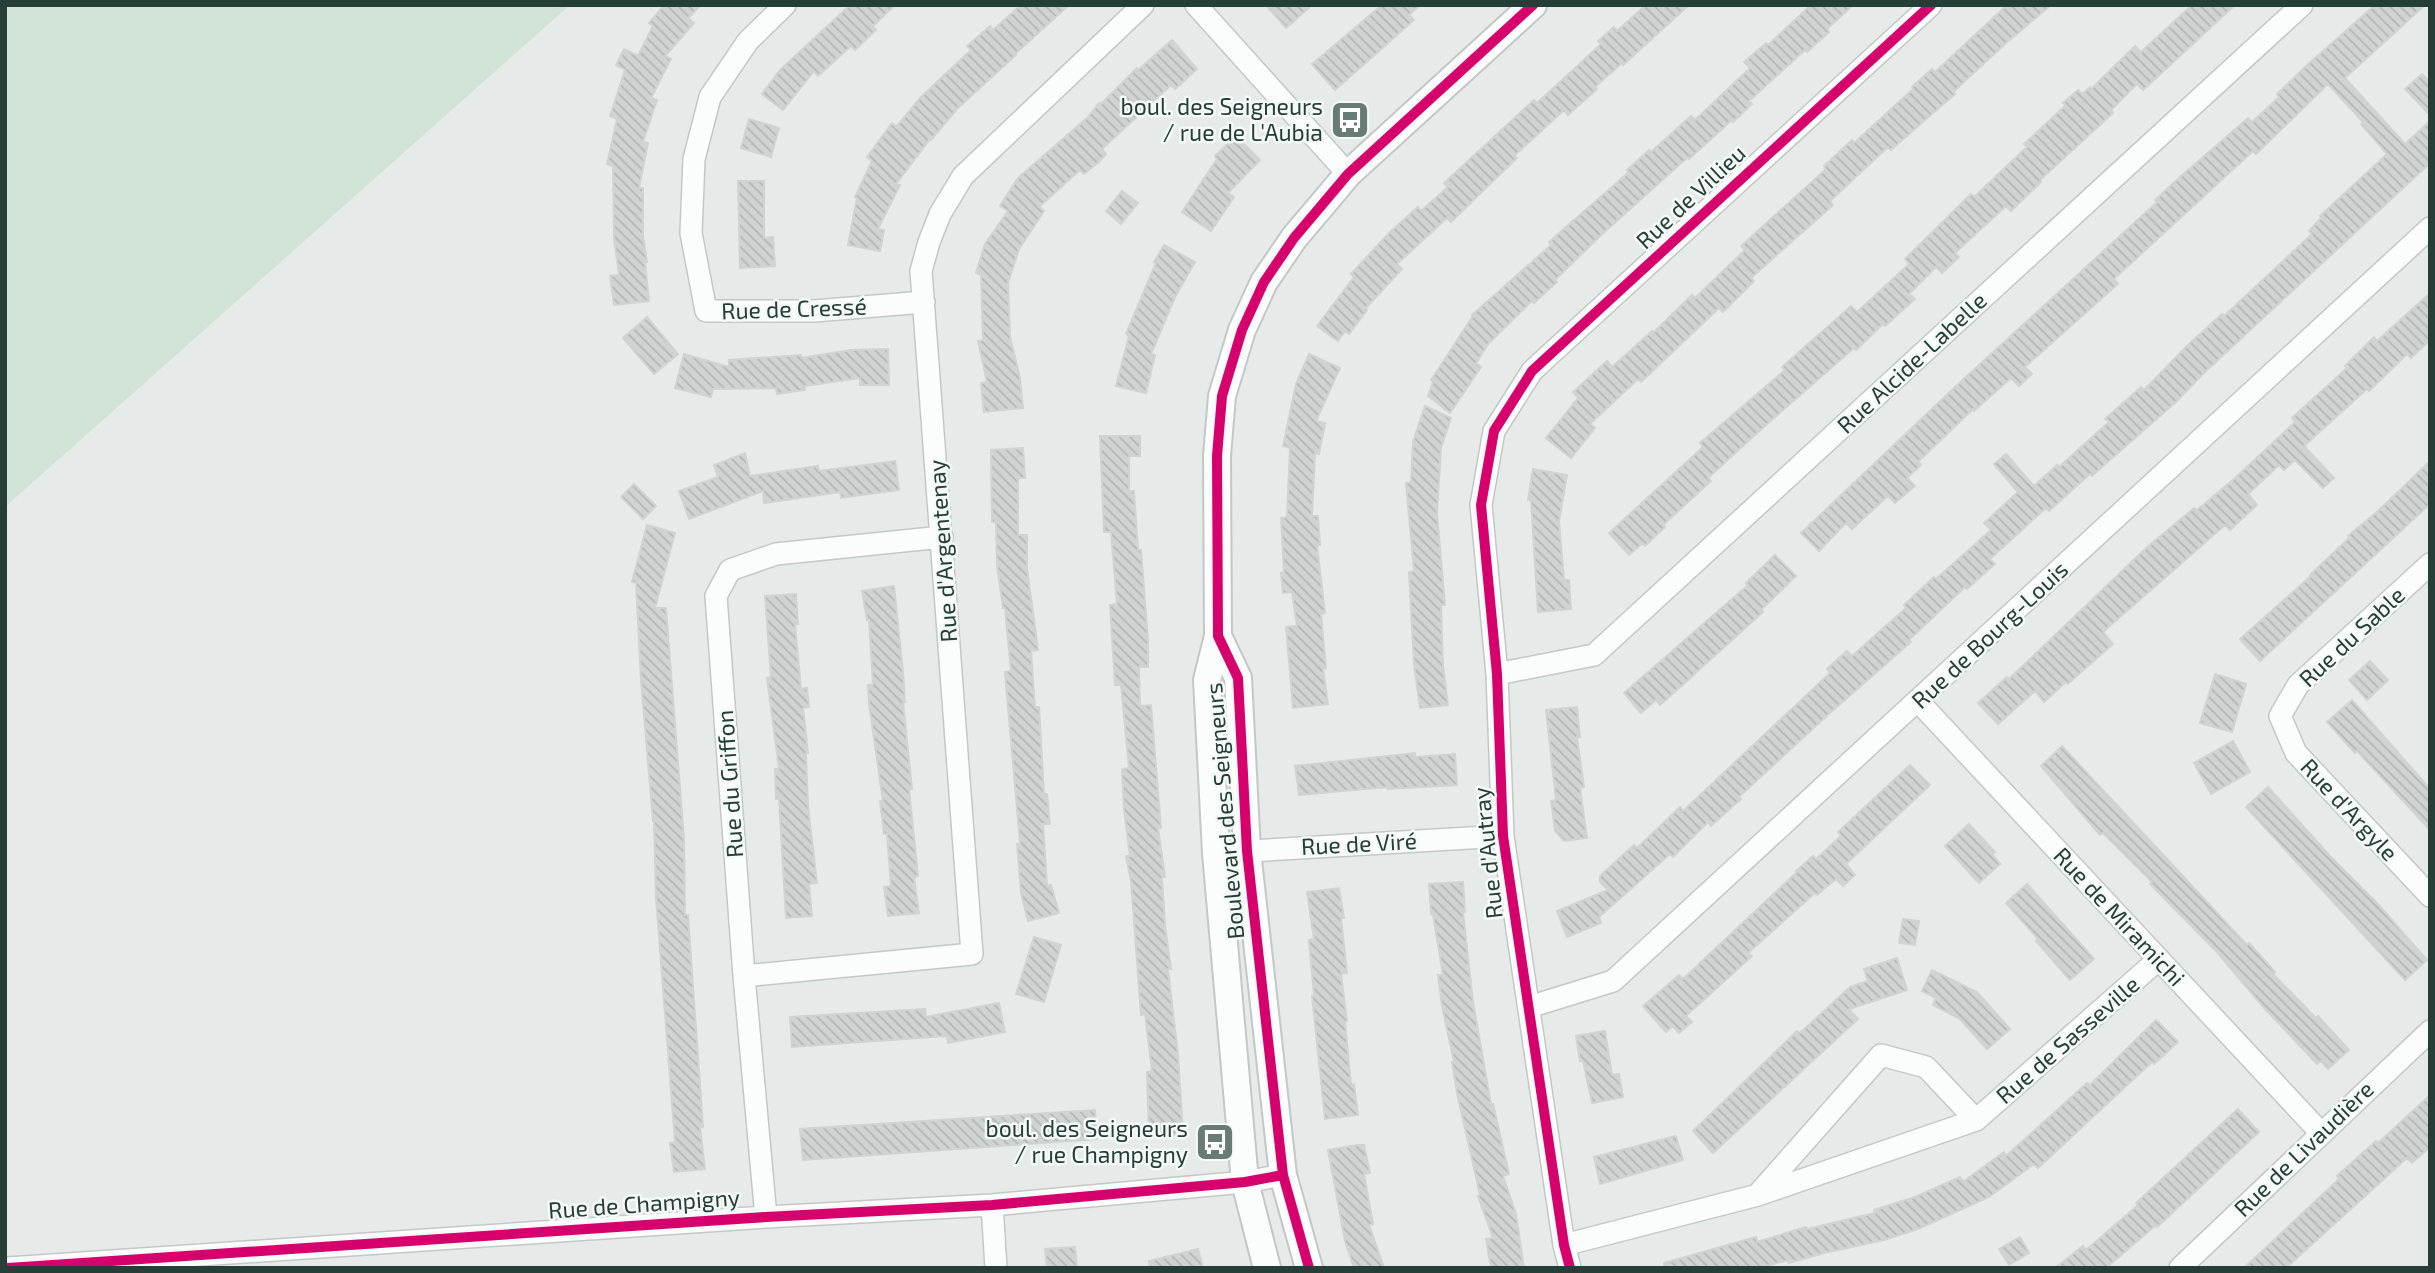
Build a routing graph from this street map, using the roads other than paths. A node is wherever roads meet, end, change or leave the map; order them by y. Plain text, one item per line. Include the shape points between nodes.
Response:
1 (785, 5) edge
2 (1143, 5) edge
3 (1196, 5) edge
4 (1533, 5) edge
5 (1931, 5) edge
6 (2302, 5) edge
7 (1348, 174) junction
8 (2430, 228) edge
9 (924, 302) junction
10 (1494, 431) joint
11 (942, 537) junction
12 (2430, 564) edge
13 (1217, 636) junction
14 (1497, 674) junction
15 (1918, 701) junction
16 (2280, 716) joint
17 (1503, 836) junction
18 (1247, 851) junction
19 (1216, 853) junction
20 (2430, 897) edge
21 (2159, 959) junction
22 (744, 976) junction
23 (1529, 1007) junction
24 (2430, 1031) edge
25 (1976, 1120) junction
26 (2320, 1132) junction
27 (1283, 1175) junction
28 (1245, 1182) junction
29 (1758, 1195) junction
30 (992, 1205) junction
31 (766, 1217) junction
32 (1564, 1245) junction
33 (8, 1268) edge
34 (996, 1268) edge
35 (1267, 1268) edge
36 (1310, 1268) edge
37 (1570, 1268) edge
38 (2180, 1268) edge

1 - 9 street, Rue de Cressé via 748,41 710,97 694,159 691,233 706,311 814,311
2 - 9 street, Rue d'Argentenay via 963,176 929,242 921,271
3 - 7 street
4 - 7 street, Boulevard des Seigneurs
5 - 10 street, Rue de Villieu via 1532,371
6 - 14 street, Rue Alcide-Labelle via 1594,655
7 - 13 street, Boulevard des Seigneurs via 1264,282 1242,330 1222,396 1217,456
8 - 15 street, Rue de Bourg-Louis
9 - 11 street, Rue d'Argentenay
10 - 14 street, Rue d'Autray via 1481,505
11 - 22 street, Rue du Griffon via 776,554 730,570 716,596
11 - 22 street, Rue d'Argentenay via 972,954
12 - 16 street, Rue du Sable via 2298,685
13 - 18 street, Boulevard des Seigneurs via 1238,678
13 - 19 street, Boulevard des Seigneurs via 1207,680
14 - 17 street, Rue d'Autray
15 - 21 street, Rue de Miramichi
15 - 23 street, Rue de Bourg-Louis via 1613,981
16 - 20 street, Rue d'Argyle via 2295,753
17 - 18 street, Rue de Viré
17 - 23 street, Rue d'Autray
18 - 19 street, Rue de Viré
18 - 27 street, Boulevard des Seigneurs
19 - 28 street, Boulevard des Seigneurs
21 - 25 street, Rue de Sasseville
21 - 26 street, Rue de Miramichi
22 - 31 street, Rue du Griffon
23 - 32 street, Rue d'Autray
24 - 26 street, Rue de Livaudière
25 - 29 street, Rue de Sasseville
25 - 29 street, Rue de Sasseville via 1926,1067 1881,1055
26 - 38 street, Rue de Livaudière
27 - 28 street, Rue de Champigny
27 - 36 street, Boulevard des Seigneurs
28 - 30 street, Rue de Champigny
28 - 35 street, Boulevard des Seigneurs
29 - 32 street, Rue de Sasseville
30 - 31 street, Rue de Champigny
30 - 34 street
31 - 33 street, Rue de Champigny
32 - 37 street, Rue d'Autray

